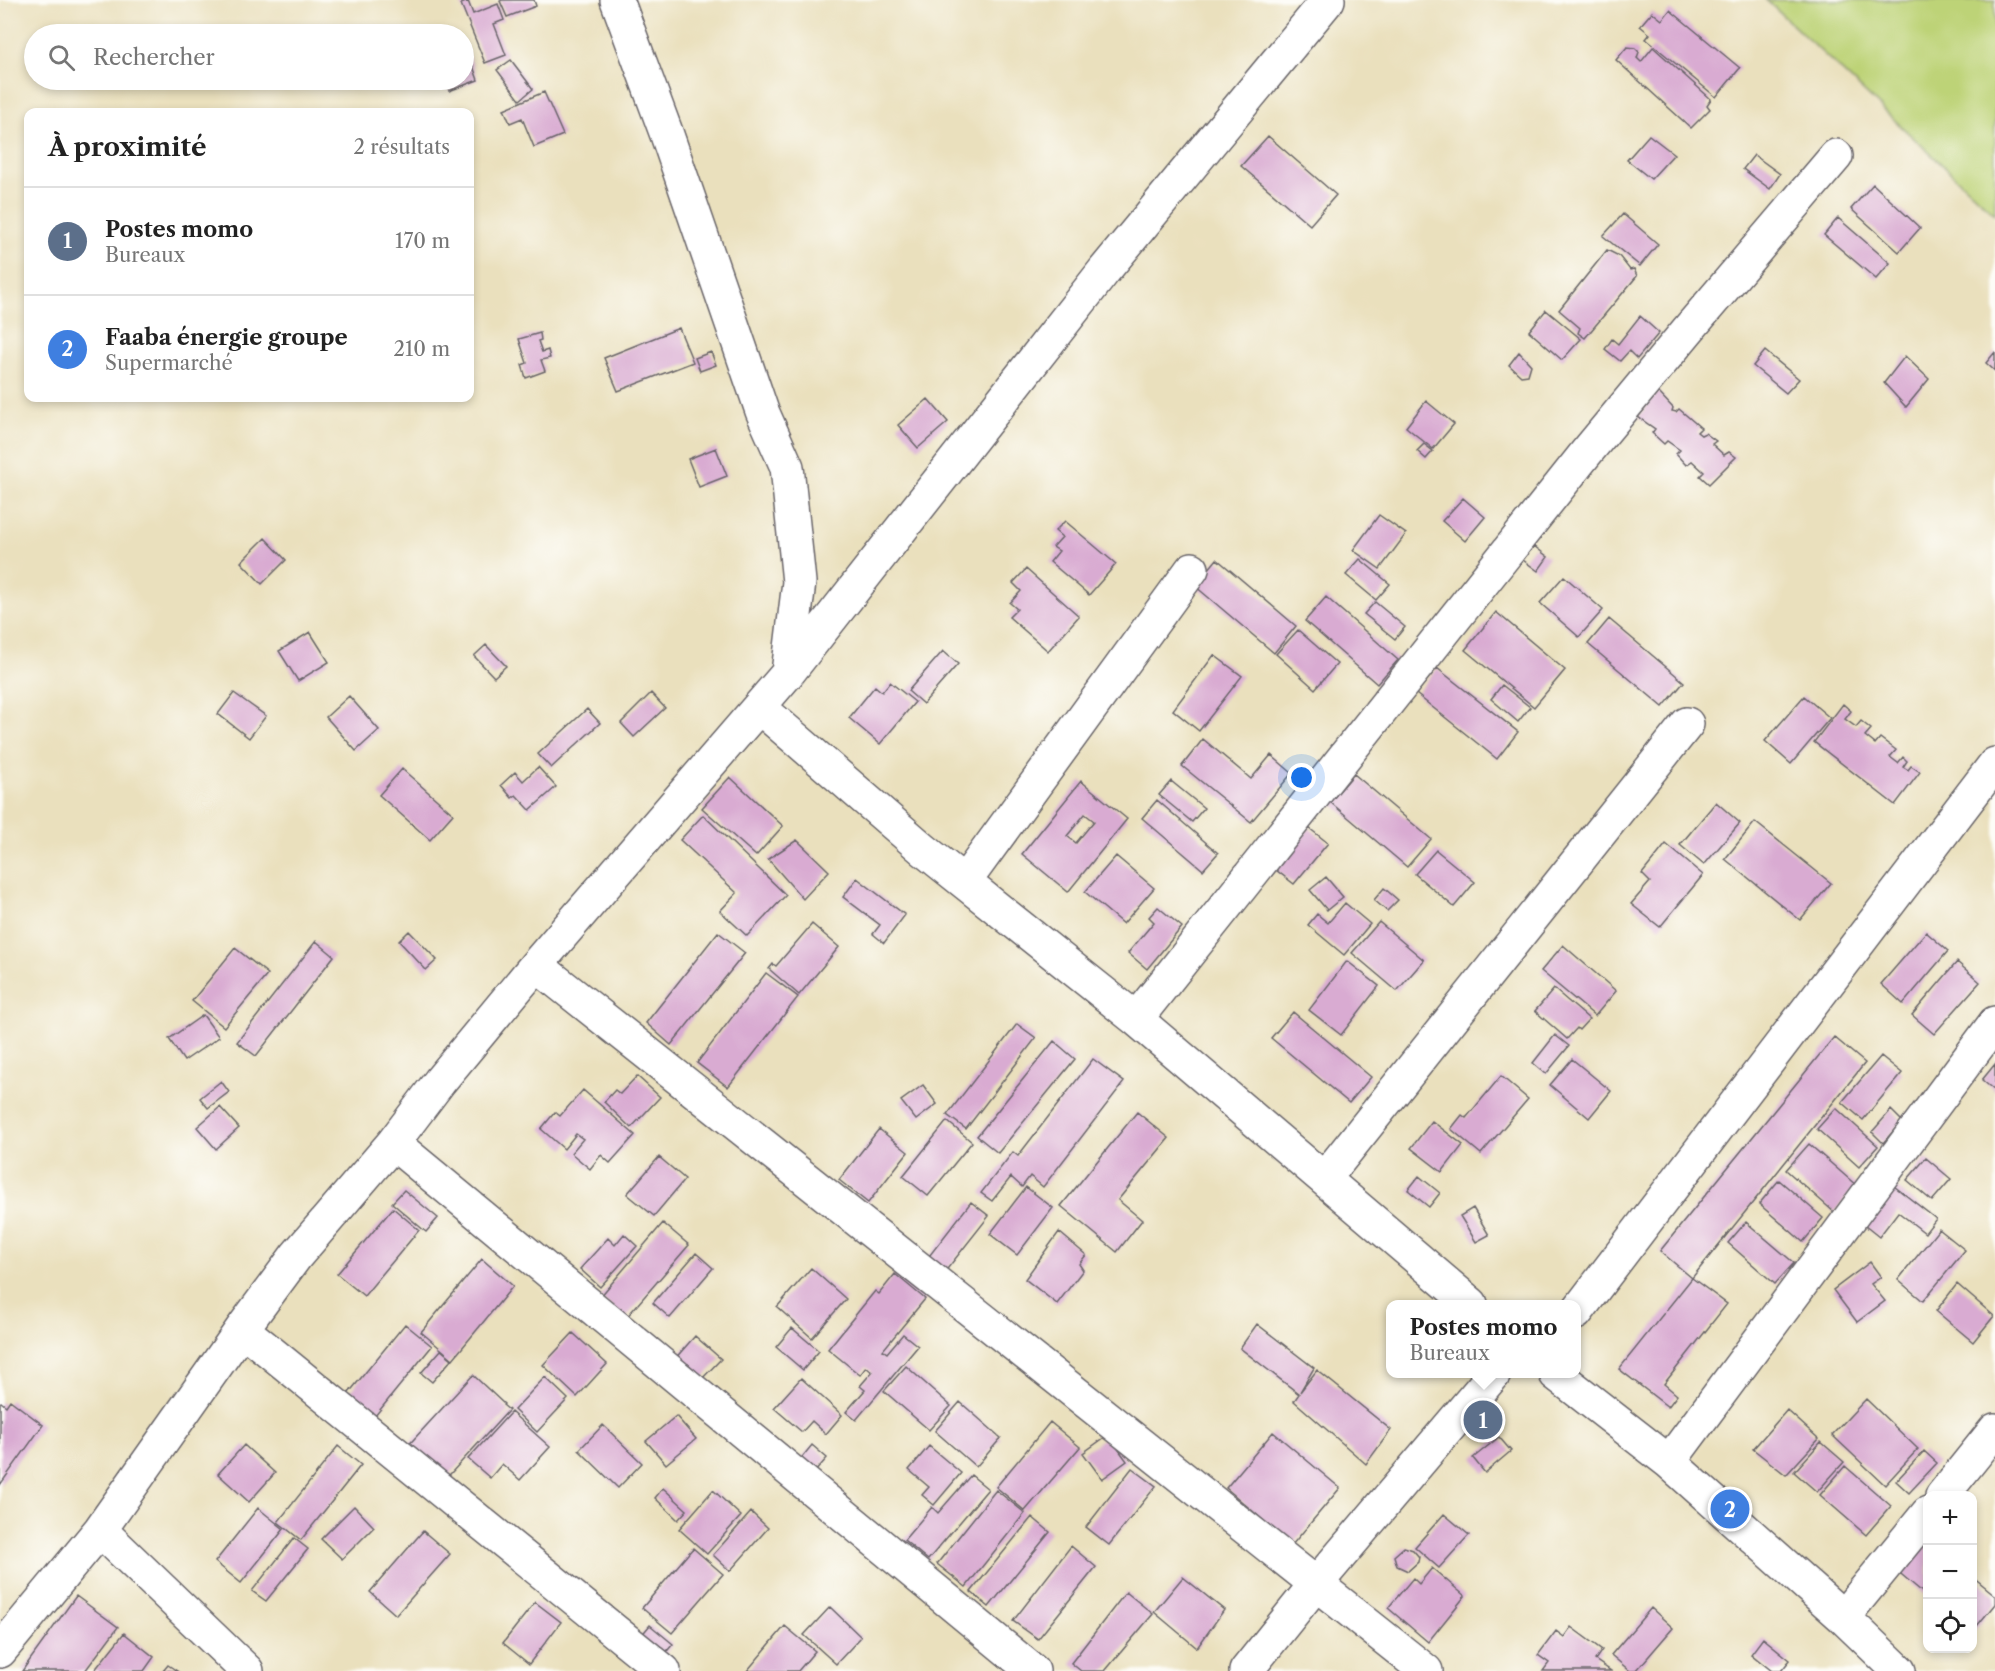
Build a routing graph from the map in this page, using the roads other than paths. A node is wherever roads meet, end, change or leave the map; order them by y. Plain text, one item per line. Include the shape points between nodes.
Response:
1 (617, 0) edge
2 (1328, 0) edge
3 (1836, 156) dead end
4 (1192, 569) dead end
5 (788, 673) junction
6 (759, 707) junction
7 (1687, 724) dead end
8 (1995, 764) edge
9 (965, 881) junction
10 (536, 965) junction
11 (1136, 1019) junction
12 (1995, 1023) edge
13 (393, 1143) junction
14 (1324, 1179) junction
15 (1465, 1300) edge
16 (1581, 1306) edge
17 (242, 1329) junction
18 (1491, 1378) edge
19 (1561, 1378) edge
20 (1995, 1430) edge
21 (1669, 1462) junction
22 (1946, 1491) edge
23 (1923, 1519) edge
24 (100, 1530) junction
25 (1315, 1585) junction
26 (1843, 1617) junction
27 (0, 1651) edge
28 (247, 1671) edge
29 (664, 1671) edge
30 (1033, 1671) edge
31 (1246, 1671) edge
32 (1426, 1671) edge
33 (1899, 1671) edge

1 - 5 street via 762,411 787,467 799,582
2 - 5 street via 1104,272
3 - 11 street via 1586,453
4 - 9 street
5 - 6 street
6 - 9 street
6 - 10 street
7 - 14 street
8 - 16 street
9 - 11 street
10 - 13 street
10 - 25 street
11 - 14 street
12 - 21 street
13 - 17 street via 296,1256
13 - 30 street
14 - 15 street
17 - 24 street
17 - 29 street
18 - 25 street
19 - 21 street
20 - 22 street
21 - 26 street
23 - 26 street
24 - 27 street
24 - 28 street
25 - 31 street
25 - 32 street
26 - 33 street

